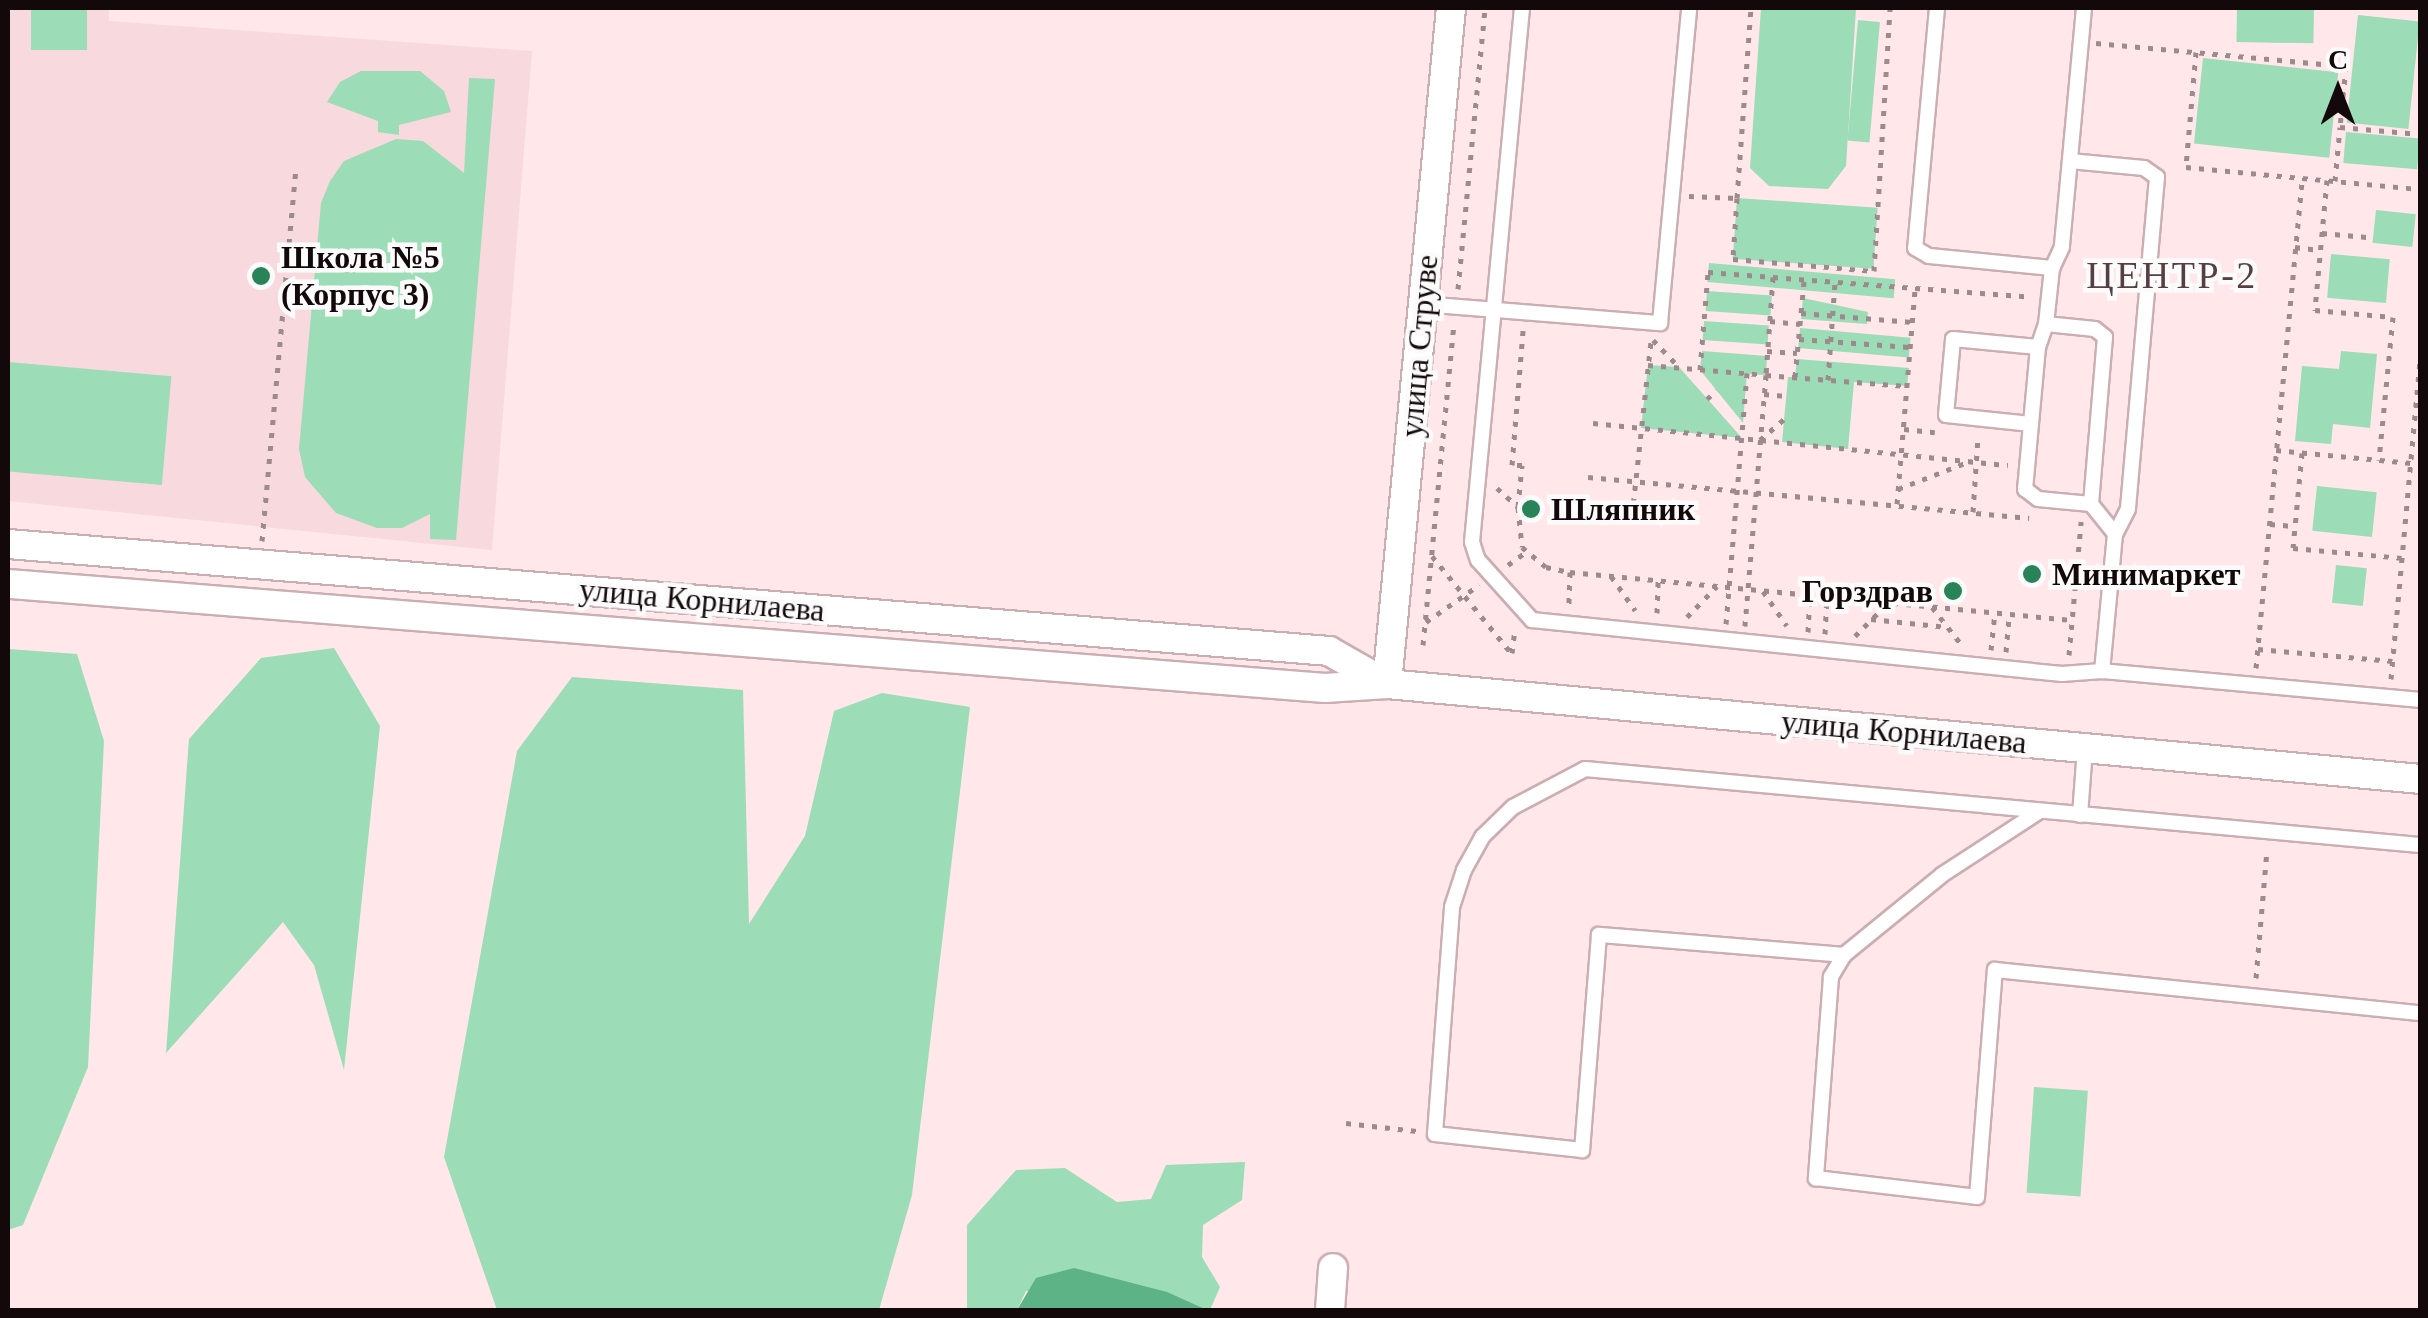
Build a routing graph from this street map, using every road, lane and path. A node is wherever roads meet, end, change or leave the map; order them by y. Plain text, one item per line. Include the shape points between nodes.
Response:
1 (1451, 8) edge
2 (1522, 8) edge
3 (1688, 8) edge
4 (1750, 8) edge
5 (1890, 8) edge
6 (1936, 8) edge
7 (2084, 8) edge
8 (2081, 41) junction
9 (2196, 52) junction
10 (2340, 127) junction
11 (2420, 134) edge
12 (2070, 161) junction
13 (296, 169) dead end
14 (2302, 178) junction
15 (2331, 181) junction
16 (2420, 189) edge
17 (1672, 195) junction
18 (1737, 198) junction
19 (2322, 233) junction
20 (2367, 237) dead end
21 (2295, 248) junction
22 (2321, 250) junction
23 (2052, 268) junction
24 (1773, 277) junction
25 (1804, 280) junction
26 (1835, 282) junction
27 (1916, 288) junction
28 (2049, 298) junction
29 (1423, 304) junction
30 (1494, 309) junction
31 (1524, 312) junction
32 (1801, 313) junction
33 (1832, 315) junction
34 (1770, 321) junction
35 (1652, 322) junction
36 (1912, 322) junction
37 (1800, 324) junction
38 (2046, 324) junction
39 (1651, 338) junction
40 (1799, 339) junction
41 (1831, 341) junction
42 (1910, 347) junction
43 (2038, 348) junction
44 (1768, 351) junction
45 (1798, 353) junction
46 (2420, 358) edge
47 (1648, 365) junction
48 (1678, 368) junction
49 (1700, 370) junction
50 (1748, 373) junction
51 (1766, 374) junction
52 (1795, 377) junction
53 (1828, 380) junction
54 (1907, 386) junction
55 (1717, 390) dead end
56 (1764, 394) junction
57 (1786, 396) dead end
58 (1706, 399) dead end
59 (1784, 419) dead end
60 (1593, 423) dead end
61 (2031, 424) junction
62 (1642, 428) junction
63 (1904, 428) junction
64 (2417, 432) edge
65 (1941, 433) dead end
66 (1959, 435) dead end
67 (1978, 437) junction
68 (1742, 438) junction
69 (1986, 438) dead end
70 (1760, 440) junction
71 (2276, 450) junction
72 (2007, 451) dead end
73 (2302, 453) junction
74 (1901, 454) junction
75 (2380, 460) junction
76 (1972, 462) junction
77 (2410, 463) junction
78 (2014, 466) junction
79 (1479, 471) junction
80 (1588, 477) dead end
81 (1636, 481) junction
82 (2013, 482) dead end
83 (1898, 489) junction
84 (1737, 491) junction
85 (1756, 492) junction
86 (2012, 499) dead end
87 (2091, 504) junction
88 (1896, 506) junction
89 (1518, 507) junction
90 (1973, 512) junction
91 (1632, 516) dead end
92 (2010, 516) junction
93 (2046, 519) dead end
94 (2064, 521) dead end
95 (2081, 522) junction
96 (2270, 524) junction
97 (2296, 526) junction
98 (2111, 529) junction
99 (8, 544) edge
100 (261, 548) dead end
101 (1432, 556) dead end
102 (2402, 558) junction
103 (1570, 572) junction
104 (1611, 576) junction
105 (1658, 581) junction
106 (8, 584) edge
107 (1717, 586) junction
108 (1729, 588) junction
109 (1748, 589) junction
110 (1764, 591) junction
111 (1810, 596) junction
112 (1827, 597) junction
113 (1888, 603) junction
114 (1932, 607) junction
115 (1996, 613) junction
116 (2009, 615) junction
117 (1871, 619) junction
118 (2072, 620) junction
119 (1948, 627) junction
120 (1567, 628) junction
121 (1659, 636) junction
122 (1724, 642) junction
123 (1744, 644) junction
124 (1805, 649) junction
125 (2258, 649) junction
126 (1831, 652) junction
127 (1512, 654) dead end
128 (2392, 662) junction
129 (1990, 667) junction
130 (2102, 671) junction
131 (2068, 673) junction
132 (1388, 684) junction
133 (2254, 685) junction
134 (2389, 697) junction
135 (2420, 700) edge
136 (2085, 748) junction
137 (2420, 780) edge
138 (2041, 811) junction
139 (2080, 814) junction
140 (2268, 831) junction
141 (2420, 845) edge
142 (1844, 955) junction
143 (2254, 996) junction
144 (2420, 1013) edge
145 (1346, 1123) dead end
146 (1435, 1134) junction
147 (1333, 1268) dead end
148 (1330, 1310) edge

1 - 29 street, улица Струве
2 - 30 lane
3 - 17 lane
4 - 18 path
5 - 18 path via 1874,271 1733,259
6 - 23 lane via 1915,248 1929,256
7 - 8 lane
8 - 9 path
8 - 12 lane
9 - 10 path via 2346,66
9 - 14 path via 2186,167
10 - 11 path
10 - 15 path
12 - 23 lane via 2062,247
12 - 98 lane via 2144,168 2157,177 2128,509
13 - 100 path
14 - 15 path
14 - 21 path
15 - 16 path
15 - 19 path
17 - 18 path
17 - 35 lane via 1660,323
19 - 20 path
19 - 22 path
21 - 22 path
21 - 71 path
22 - 75 path via 2315,310 2393,317
23 - 28 lane
24 - 25 path
24 - 34 path
24 - 49 path via 1708,272
25 - 26 path
25 - 32 path
26 - 27 path
26 - 33 path
27 - 28 path
27 - 36 path
28 - 38 lane
29 - 30 lane
29 - 132 street, улица Струве
30 - 31 lane
30 - 79 lane
31 - 35 lane
31 - 89 path via 1512,464 1522,465
32 - 33 path
32 - 37 path
33 - 36 path
33 - 41 path
34 - 37 path
34 - 44 path
35 - 39 path
36 - 42 path
37 - 40 path
38 - 43 lane
38 - 87 lane via 2105,336
39 - 47 path
39 - 48 path
40 - 41 path
40 - 45 path
41 - 42 path
41 - 53 path
42 - 54 path
43 - 61 lane
43 - 61 lane via 1953,339 1946,415
44 - 45 path
44 - 51 path
45 - 52 path
46 - 64 path
47 - 48 path
47 - 62 path
48 - 49 path
49 - 50 path
50 - 51 path
50 - 68 path
51 - 52 path
51 - 56 path
52 - 53 path
53 - 54 path
54 - 63 path
55 - 58 path
56 - 57 path
56 - 70 path
59 - 70 path
60 - 62 path
61 - 87 lane via 2025,489 2030,497
62 - 68 path
62 - 81 path
63 - 65 path
63 - 74 path
64 - 77 path
66 - 67 path
67 - 69 path
67 - 76 path
68 - 70 path
68 - 84 path
70 - 74 path
70 - 85 path
71 - 73 path
71 - 96 path
72 - 78 path
73 - 75 path
73 - 97 path
74 - 76 path
74 - 83 path
75 - 77 path
76 - 78 path
76 - 83 path
76 - 90 path
77 - 102 path
78 - 82 path
79 - 89 path
79 - 120 lane via 1473,552 1532,620
80 - 81 path
81 - 84 path
81 - 91 path
83 - 88 path
84 - 85 path
84 - 108 path
85 - 88 path
85 - 109 path
86 - 92 path
87 - 98 lane
88 - 90 path
89 - 103 path via 1522,547 1546,567
90 - 92 path
92 - 93 path
94 - 95 path
95 - 98 path
95 - 118 path
96 - 97 path
96 - 125 path
97 - 102 path via 2293,548
98 - 130 lane
99 - 132 street, улица Корнилаева via 1329,651
101 - 127 path
102 - 128 path
103 - 104 path
103 - 120 path
104 - 105 path
104 - 121 path
105 - 107 path
105 - 121 path
106 - 132 street, улица Корнилаева via 1325,688
107 - 108 path
107 - 121 path
108 - 109 path
108 - 122 path
109 - 110 path
109 - 123 path
110 - 111 path
110 - 124 path
111 - 112 path
111 - 124 path
112 - 113 path
112 - 126 path
113 - 114 path
113 - 117 path
114 - 115 path
114 - 119 path
115 - 116 path
115 - 129 path
116 - 118 path
116 - 129 path
117 - 119 path
117 - 126 path
118 - 131 path
119 - 129 path
120 - 121 lane
121 - 122 lane
122 - 123 lane
123 - 124 lane
124 - 126 lane
125 - 128 path
125 - 133 path
126 - 129 lane
128 - 134 path
129 - 131 lane
130 - 131 lane
130 - 133 lane
132 - 136 street, улица Корнилаева
133 - 134 lane
134 - 135 lane
136 - 137 street, улица Корнилаева
136 - 139 lane
138 - 139 lane
138 - 142 lane via 1942,875
138 - 146 lane via 1585,769 1545,786 1482,837 1452,907
139 - 140 lane
140 - 141 lane
140 - 143 path
142 - 143 lane via 1831,977 1816,1178 1976,1197 1995,970
142 - 146 lane via 1599,935 1582,1150
143 - 144 lane
145 - 146 path
147 - 148 street

